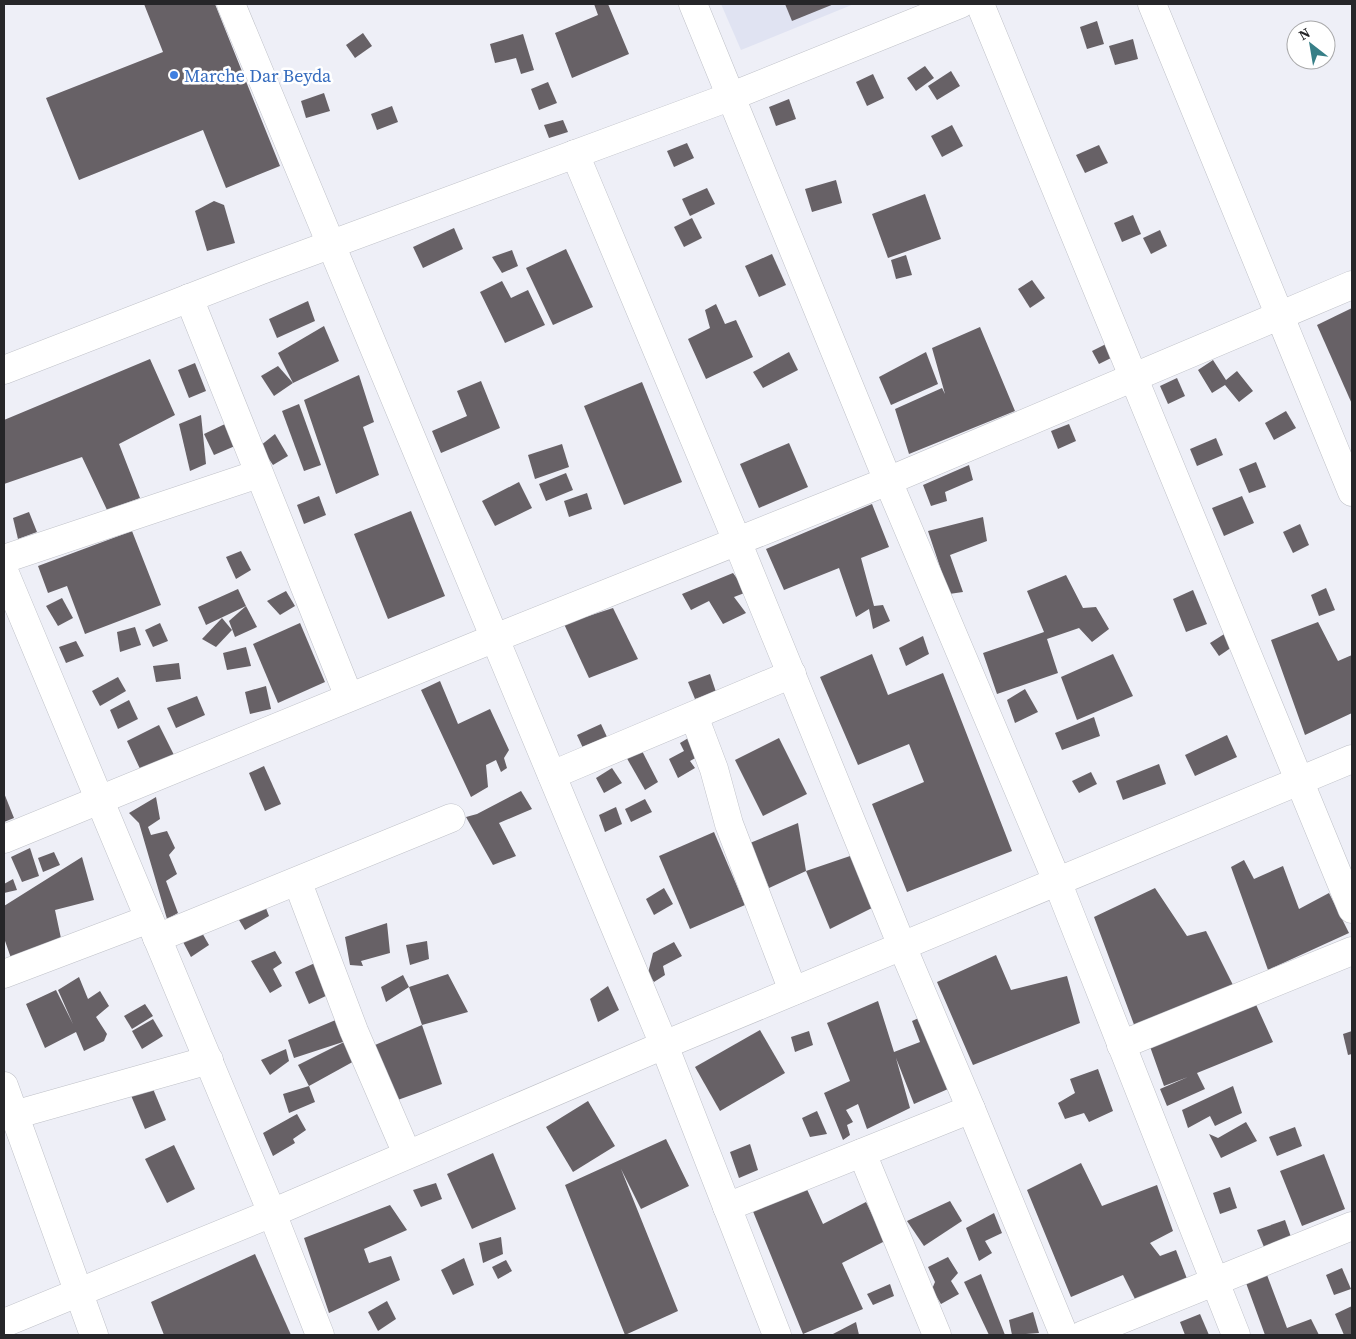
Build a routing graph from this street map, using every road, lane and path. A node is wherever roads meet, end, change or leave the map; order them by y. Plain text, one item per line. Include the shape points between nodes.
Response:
1 (231, 4) edge
2 (694, 4) edge
3 (960, 4) edge
4 (980, 4) edge
5 (1152, 4) edge
6 (732, 96) junction
7 (575, 154) junction
8 (331, 244) junction
9 (1352, 285) edge
10 (189, 298) junction
11 (1280, 316) junction
12 (4, 370) edge
13 (1134, 377) junction
14 (1345, 455) edge
15 (258, 474) junction
16 (888, 481) junction
17 (1352, 492) edge
18 (737, 541) junction
19 (4, 559) edge
20 (4, 571) edge
21 (495, 638) junction
22 (792, 674) junction
23 (349, 698) junction
24 (694, 716) junction
25 (1352, 759) edge
26 (552, 775) junction
27 (1298, 781) junction
28 (99, 800) junction
29 (451, 818) dead end
30 (4, 839) edge
31 (1057, 881) junction
32 (298, 882) junction
33 (1352, 909) edge
34 (153, 929) junction
35 (902, 946) junction
36 (1352, 950) edge
37 (4, 974) edge
38 (794, 991) junction
39 (664, 1045) junction
40 (1122, 1045) junction
41 (208, 1060) junction
42 (4, 1086) edge
43 (971, 1109) junction
44 (14, 1115) junction
45 (862, 1153) junction
46 (407, 1154) junction
47 (727, 1207) junction
48 (272, 1213) junction
49 (1352, 1226) edge
50 (1214, 1280) junction
51 (77, 1294) junction
52 (4, 1322) edge
53 (94, 1335) edge
54 (320, 1335) edge
55 (777, 1335) edge
56 (937, 1335) edge
57 (1064, 1335) edge
58 (1082, 1335) edge
59 (1236, 1335) edge

1 - 8 street
2 - 6 street
3 - 6 street
4 - 13 street
5 - 11 street
6 - 7 street
6 - 16 street
7 - 8 street
7 - 18 street
8 - 10 street
8 - 21 street
9 - 11 street
10 - 12 street
10 - 15 street
11 - 13 street
11 - 14 street
13 - 16 street
13 - 27 street
14 - 17 street
15 - 19 street
15 - 23 street
16 - 18 street
16 - 31 street
18 - 21 street
18 - 22 street
20 - 28 street
21 - 23 street
21 - 26 street
22 - 24 street
22 - 35 street
23 - 28 street
24 - 26 street
24 - 38 street via 714,769 729,824
25 - 27 street
26 - 39 street
27 - 31 street
27 - 33 street
28 - 30 street
28 - 34 street
29 - 32 street
31 - 35 street
31 - 40 street
32 - 34 street
32 - 46 street via 354,1031
34 - 37 street
34 - 41 street
35 - 38 street
35 - 43 street
36 - 40 street
38 - 39 street
39 - 46 street
39 - 47 street
40 - 50 street
41 - 44 street
41 - 48 street
42 - 44 street
43 - 45 street
43 - 57 street
44 - 51 street
45 - 47 street
45 - 56 street
46 - 48 street
47 - 55 street
48 - 51 street
48 - 54 street
49 - 50 street
50 - 58 street
50 - 59 street
51 - 52 street
51 - 53 street

